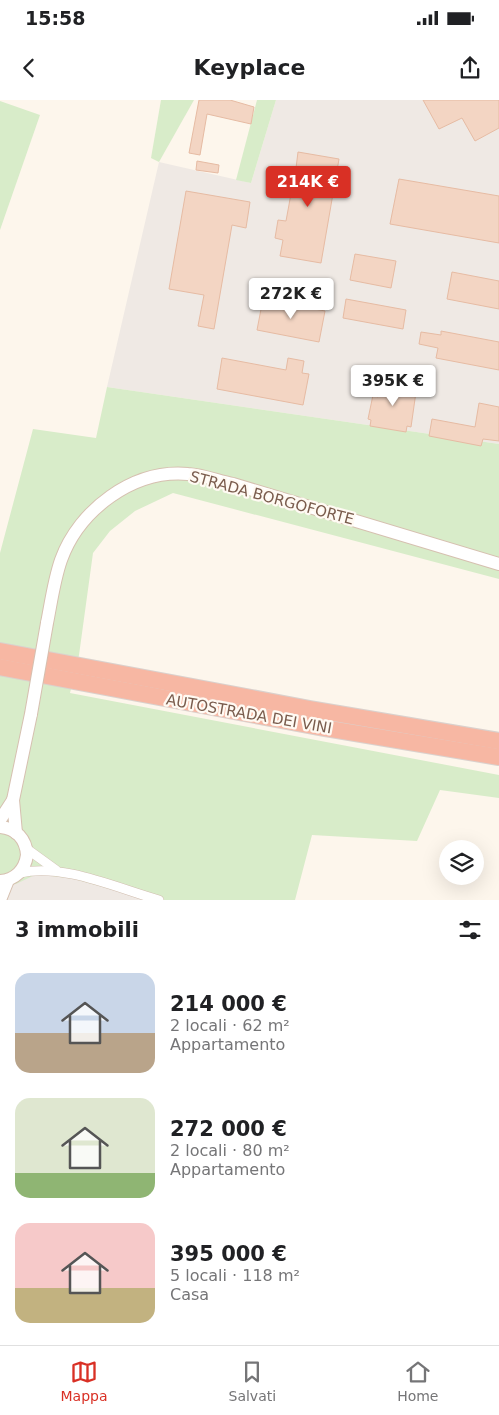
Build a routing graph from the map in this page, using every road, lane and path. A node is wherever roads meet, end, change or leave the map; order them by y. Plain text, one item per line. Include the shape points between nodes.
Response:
1 (498, 564) edge
2 (0, 651) edge
3 (0, 667) edge
4 (324, 728) junction
5 (499, 741) edge
6 (499, 757) edge
7 (499, 766) edge
8 (13, 800) junction
9 (0, 820) edge
10 (0, 827) edge
11 (16, 832) junction
12 (27, 849) junction
13 (56, 870) junction
14 (20, 873) junction
15 (4, 880) edge
16 (0, 900) edge
17 (159, 900) edge

1 - 8 main road, STRADA BORGOFORTE, bridge via 233,484 188,474 157,476 123,487 94,511 73,535 61,560
2 - 5 highway, AUTOSTRADA DEI VINI via 251,699
3 - 4 highway, AUTOSTRADA DEI VINI
4 - 6 highway, AUTOSTRADA DEI VINI
4 - 7 highway via 428,755
8 - 9 main road
8 - 11 main road
10 - 11 main road
11 - 12 main road
12 - 13 street
12 - 14 main road via 26,862
13 - 14 street
13 - 17 street
14 - 15 main road
15 - 16 main road

